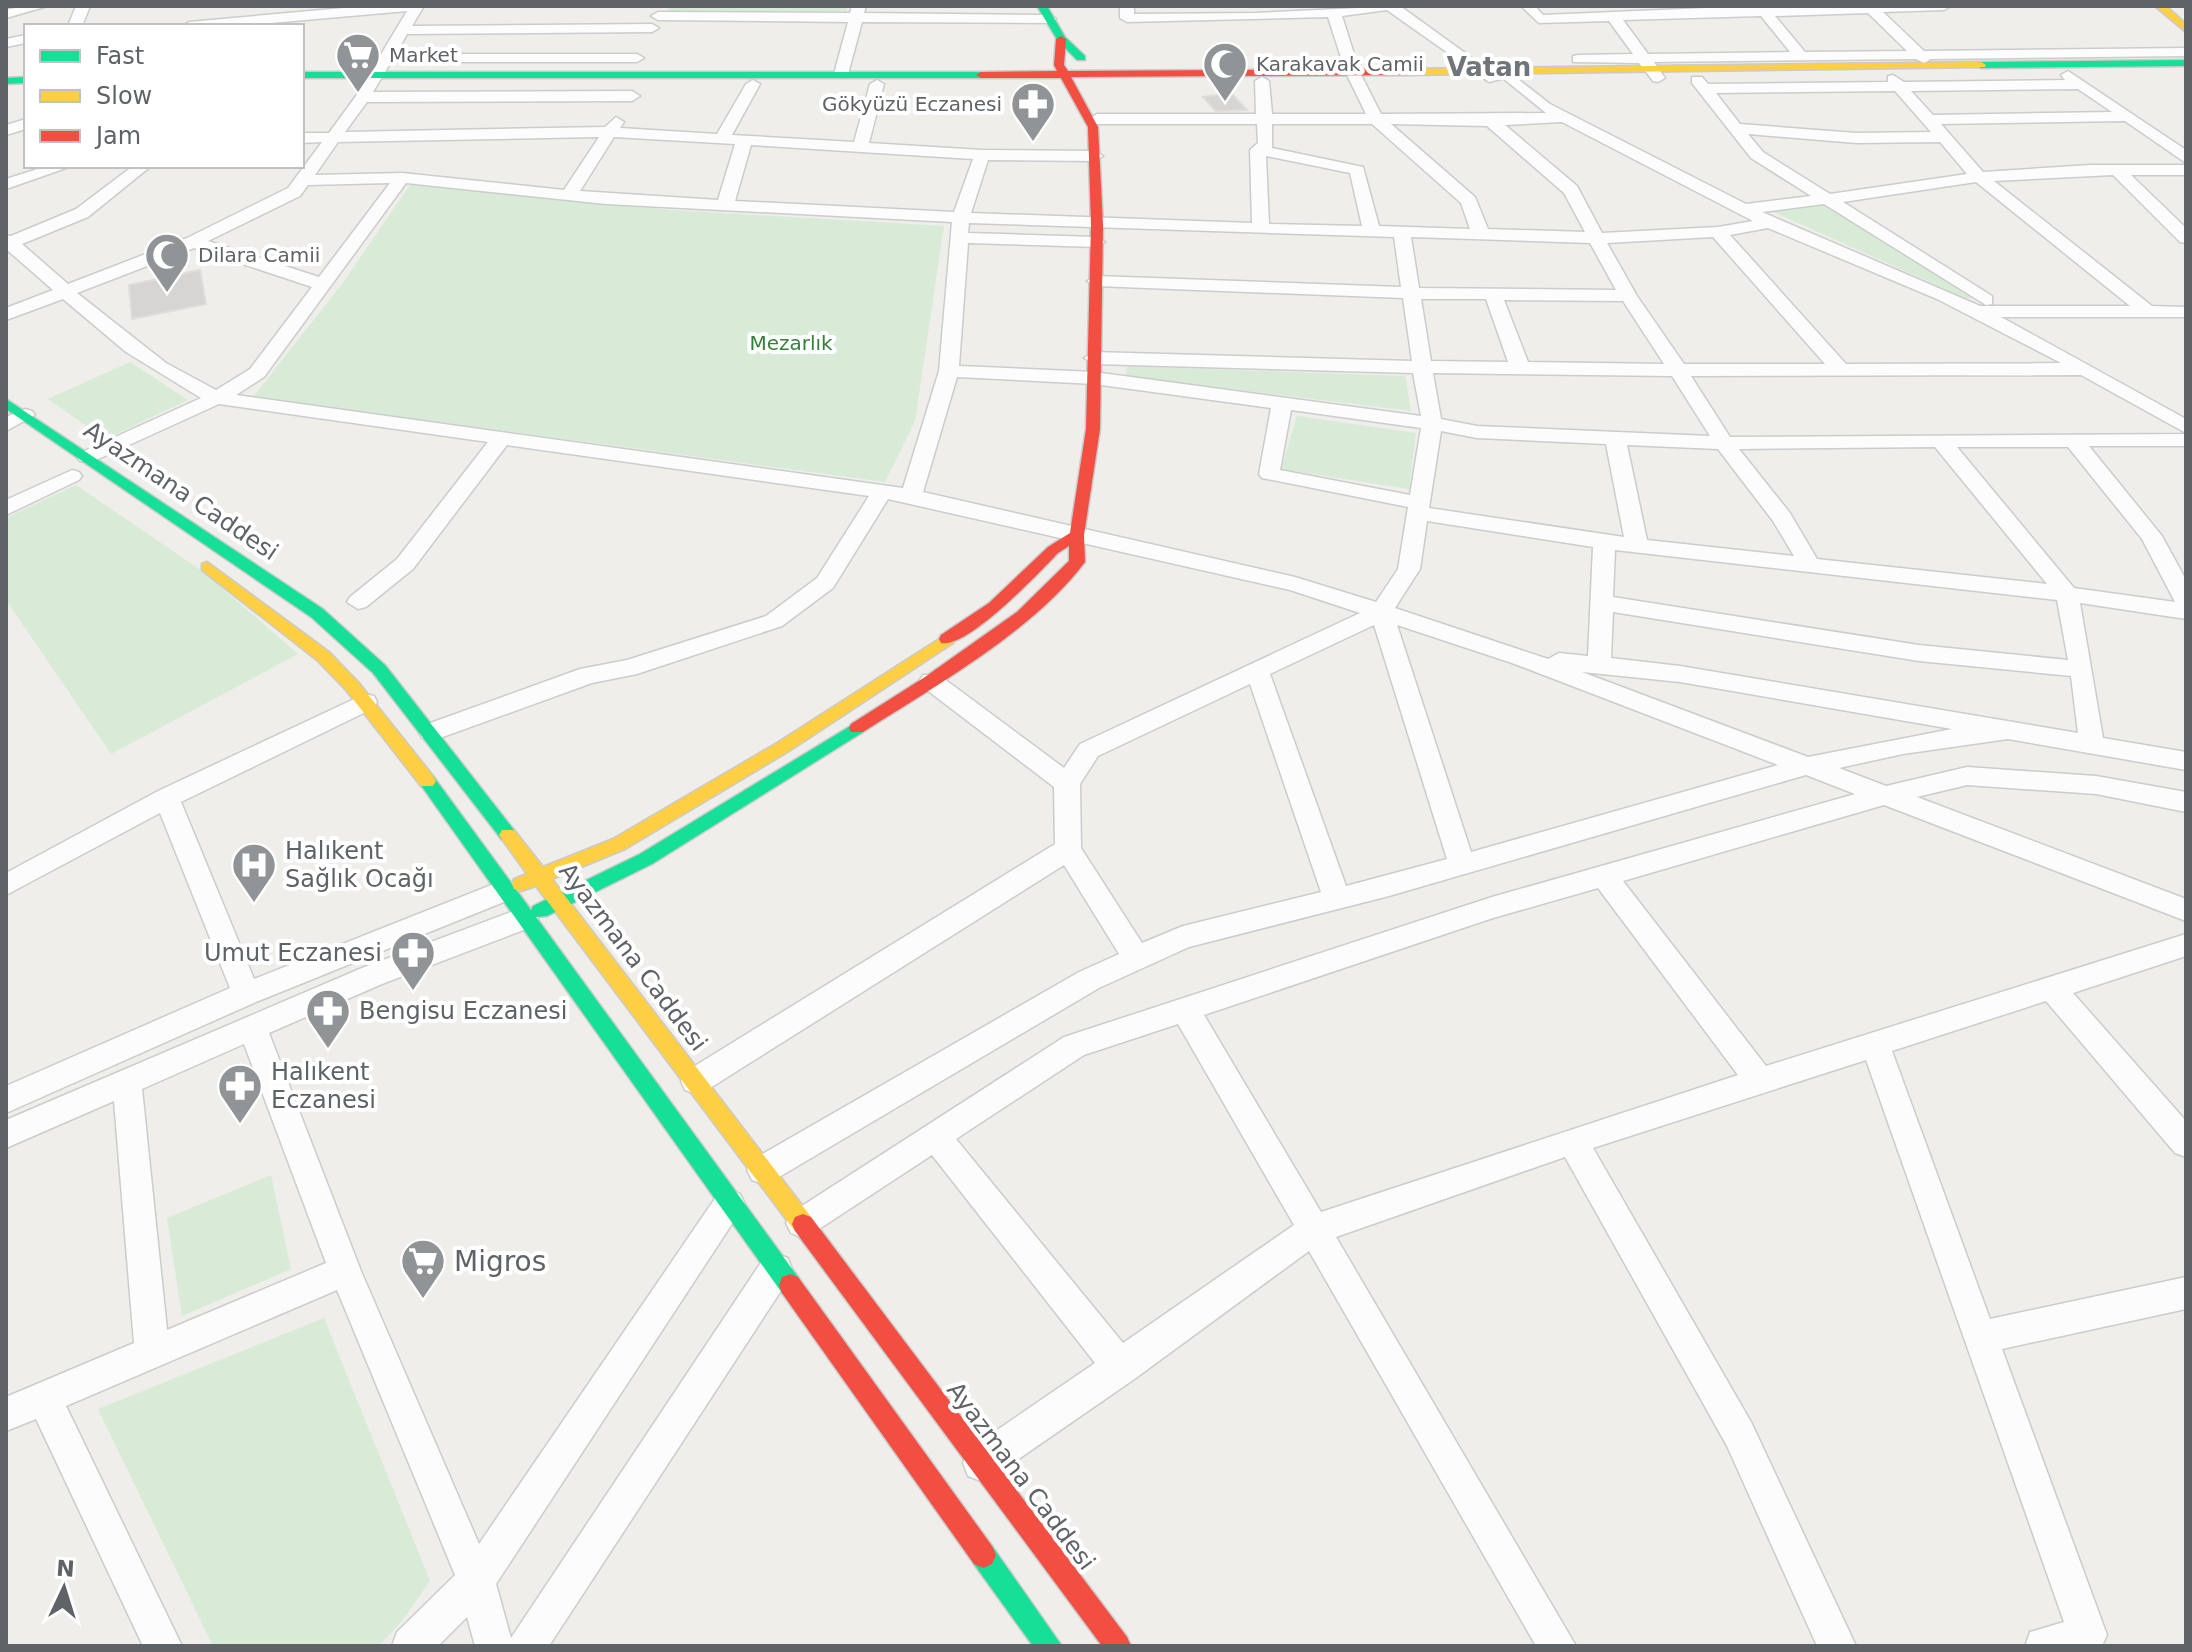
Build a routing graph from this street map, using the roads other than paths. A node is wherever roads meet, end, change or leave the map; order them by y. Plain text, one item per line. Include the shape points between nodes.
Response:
1 (41, 6) edge
2 (415, 6) edge
3 (1127, 6) edge
4 (1388, 6) edge
5 (1528, 6) edge
6 (1944, 6) edge
7 (2160, 6) edge
8 (2179, 6) edge
9 (1870, 7) edge
10 (1913, 7) edge
11 (1762, 8) edge
12 (327, 10) edge
13 (858, 10) edge
14 (1670, 10) edge
15 (2186, 11) edge
16 (6, 14) edge
17 (1334, 14) junction
18 (657, 16) edge
19 (1613, 16) junction
20 (1052, 23) edge
21 (206, 24) edge
22 (2186, 29) edge
23 (402, 30) junction
24 (1707, 52) junction
25 (2186, 52) edge
26 (1801, 56) junction
27 (383, 58) junction
28 (1578, 59) dead end
29 (1926, 60) junction
30 (2186, 63) edge
31 (1651, 69) junction
32 (2063, 71) junction
33 (2186, 71) edge
34 (841, 74) junction
35 (304, 75) edge
36 (1161, 75) junction
37 (1499, 75) junction
38 (1355, 77) junction
39 (634, 78) junction
40 (1099, 78) junction
41 (1065, 79) junction
42 (1262, 81) junction
43 (1894, 81) junction
44 (1700, 83) junction
45 (753, 84) junction
46 (877, 84) junction
47 (2082, 84) junction
48 (304, 85) edge
49 (369, 86) junction
50 (2129, 116) junction
51 (1566, 117) junction
52 (1376, 119) junction
53 (1265, 120) junction
54 (1927, 120) junction
55 (1491, 121) junction
56 (1095, 123) junction
57 (1737, 128) junction
58 (610, 132) junction
59 (1941, 137) junction
60 (304, 138) edge
61 (335, 138) junction
62 (722, 139) junction
63 (744, 141) junction
64 (860, 148) junction
65 (1258, 150) junction
66 (982, 155) junction
67 (1095, 156) junction
68 (2186, 158) edge
69 (58, 168) edge
70 (140, 168) edge
71 (2117, 170) junction
72 (2186, 170) edge
73 (1979, 177) junction
74 (402, 178) junction
75 (305, 180) junction
76 (6, 184) edge
77 (569, 195) junction
78 (1827, 199) junction
79 (725, 206) junction
80 (1745, 209) junction
81 (961, 218) junction
82 (1770, 223) junction
83 (1261, 229) junction
84 (1372, 231) junction
85 (1402, 232) junction
86 (1718, 232) junction
87 (1097, 233) junction
88 (1481, 235) junction
89 (960, 238) junction
90 (1596, 238) junction
91 (2186, 238) edge
92 (8, 241) edge
93 (193, 242) junction
94 (1096, 281) junction
95 (322, 284) junction
96 (63, 291) junction
97 (1411, 293) junction
98 (1493, 294) junction
99 (1628, 296) junction
100 (1977, 311) junction
101 (2004, 312) junction
102 (2148, 312) junction
103 (2186, 312) edge
104 (6, 314) edge
105 (1422, 367) junction
106 (1094, 368) junction
107 (1520, 368) junction
108 (2085, 369) junction
109 (1678, 370) junction
110 (1841, 370) junction
111 (949, 371) junction
112 (217, 398) junction
113 (6, 403) edge
114 (1282, 404) junction
115 (25, 415) junction
116 (1432, 423) junction
117 (2186, 427) edge
118 (10, 432) edge
119 (502, 438) junction
120 (1615, 438) junction
121 (2073, 440) junction
122 (2186, 440) edge
123 (1941, 441) junction
124 (1724, 443) junction
125 (87, 457) junction
126 (65, 471) joint
127 (116, 476) junction
128 (882, 492) junction
129 (911, 496) junction
130 (6, 508) edge
131 (1419, 508) junction
132 (1077, 535) junction
133 (1604, 542) junction
134 (1637, 546) junction
135 (192, 557) dead end
136 (1810, 565) junction
137 (2067, 594) junction
138 (2186, 601) edge
139 (358, 602) dead end
140 (1601, 603) junction
141 (2186, 611) edge
142 (1381, 612) junction
143 (1520, 657) junction
144 (1599, 666) junction
145 (2082, 669) junction
146 (1257, 671) junction
147 (931, 681) junction
148 (365, 702) junction
149 (2011, 730) junction
150 (431, 732) junction
151 (2091, 743) junction
152 (2186, 761) edge
153 (1807, 766) junction
154 (1067, 783) junction
155 (1887, 795) junction
156 (167, 798) junction
157 (2186, 802) edge
158 (1068, 849) junction
159 (1462, 865) junction
160 (542, 876) junction
161 (1604, 876) junction
162 (6, 885) edge
163 (504, 891) junction
164 (1337, 899) junction
165 (562, 903) junction
166 (2186, 910) edge
167 (524, 918) junction
168 (2186, 945) edge
169 (1137, 958) junction
170 (2052, 988) junction
171 (1185, 1009) junction
172 (249, 1010) junction
173 (1875, 1045) junction
174 (696, 1081) junction
175 (1760, 1082) junction
176 (127, 1084) junction
177 (6, 1100) edge
178 (6, 1134) edge
179 (936, 1137) junction
180 (1572, 1141) junction
181 (2186, 1143) edge
182 (763, 1170) junction
183 (729, 1204) junction
184 (802, 1223) junction
185 (1313, 1230) junction
186 (776, 1269) junction
187 (345, 1271) junction
188 (2186, 1293) edge
189 (1981, 1337) junction
190 (152, 1353) junction
191 (1121, 1368) junction
192 (44, 1398) junction
193 (6, 1414) edge
194 (981, 1463) junction
195 (476, 1581) junction
196 (2090, 1640) edge
197 (163, 1646) edge
198 (411, 1646) edge
199 (494, 1646) edge
200 (527, 1646) edge
201 (1049, 1646) edge
202 (1118, 1646) edge
203 (1557, 1646) edge
204 (1837, 1646) edge
205 (2044, 1646) edge

1 - 16 street
2 - 12 street
2 - 23 street
3 - 17 street via 1127,18
4 - 17 street
4 - 37 street
5 - 19 street via 1539,19
6 - 10 street
7 - 22 street
8 - 15 street
9 - 10 street
9 - 11 street
9 - 29 street
11 - 14 street
11 - 26 street
12 - 21 street
13 - 18 street
13 - 20 street
13 - 34 street
14 - 19 street
14 - 24 street
17 - 38 street
18 - 23 street
18 - 39 street
19 - 31 street
20 - 36 street via 1105,54
20 - 40 street
20 - 41 street
23 - 27 street
24 - 26 street
24 - 29 street
24 - 31 street
25 - 29 street
26 - 29 street
27 - 39 street
27 - 49 street
28 - 31 street
29 - 30 street
31 - 37 street
31 - 44 street
32 - 33 street
32 - 43 street
32 - 47 street
34 - 39 street
34 - 41 street
35 - 49 street
36 - 38 street
36 - 40 street
37 - 38 street
37 - 51 street
38 - 42 street
38 - 52 street
39 - 45 street
39 - 49 street
39 - 58 street
40 - 41 street
40 - 42 street
40 - 56 street
41 - 46 street
41 - 56 street
42 - 53 street
43 - 44 street
43 - 47 street
43 - 54 street
44 - 57 street
45 - 46 street
45 - 62 street
46 - 64 street
47 - 50 street
48 - 49 street
49 - 61 street
50 - 54 street
50 - 68 street
51 - 55 street
51 - 80 street
52 - 53 street
52 - 55 street
52 - 88 street via 1469,201
53 - 56 street
53 - 65 street via 1266,145
54 - 59 street
55 - 90 street via 1571,190
56 - 67 street
57 - 59 street via 1870,138
57 - 78 street via 1757,155
58 - 61 street
58 - 62 street
58 - 77 street
59 - 73 street
60 - 61 street
61 - 75 street
62 - 63 street
63 - 64 street
63 - 79 street
64 - 66 street
65 - 83 street
65 - 84 street via 1357,170
66 - 67 street
66 - 81 street
67 - 87 street
69 - 76 street
70 - 92 street via 82,213
71 - 72 street
71 - 73 street
71 - 91 street
73 - 78 street
73 - 102 street
74 - 75 street
74 - 77 street
74 - 95 street
75 - 93 street via 280,202
77 - 79 street
78 - 80 street
78 - 101 street
79 - 81 street
80 - 82 street
81 - 87 street
81 - 89 street
82 - 86 street
82 - 100 street
83 - 84 street
83 - 87 street
84 - 85 street
85 - 88 street
85 - 97 street
86 - 90 street
86 - 110 street
87 - 89 street
87 - 94 street
88 - 90 street
89 - 111 street
90 - 99 street
92 - 96 street
93 - 95 street
93 - 96 street
94 - 97 street
94 - 106 street
95 - 112 street via 257,373
96 - 104 street
96 - 112 street via 184,385
97 - 98 street
97 - 105 street
98 - 99 street
98 - 107 street
99 - 109 street
100 - 101 street
100 - 108 street
101 - 102 street
102 - 103 street
105 - 106 street
105 - 107 street
105 - 116 street
106 - 111 street
106 - 114 street
106 - 132 street via 1093,429
107 - 109 street
108 - 110 street
108 - 117 street
109 - 110 street
109 - 124 street
111 - 129 street
112 - 119 street
112 - 125 street
113 - 115 street, Ayazmana Caddesi
114 - 116 street
114 - 131 street via 1269,474
115 - 118 street
115 - 125 street, Ayazmana Caddesi
116 - 120 street via 1477,432
116 - 131 street
119 - 128 street
119 - 139 street via 405,564
120 - 124 street
120 - 134 street
121 - 122 street
121 - 123 street
121 - 138 street via 2151,536
123 - 124 street
123 - 137 street
124 - 136 street via 1782,518
125 - 127 street, Ayazmana Caddesi
126 - 127 street, Ayazmana Caddesi via 91,489
126 - 130 street
127 - 150 street, Ayazmana Caddesi via 338,630 379,669
128 - 129 street
128 - 150 street via 825,583 774,621 629,668 588,675
129 - 132 street
131 - 133 street
131 - 142 street via 1409,569
132 - 142 street via 1295,584
132 - 147 street via 1077,562 1023,616
132 - 160 street via 1053,550 995,607 783,747 639,833
133 - 134 street
133 - 140 street
134 - 136 street
135 - 148 street, Ayazmana Caddesi via 323,656
136 - 137 street
137 - 141 street
137 - 145 street
140 - 144 street
140 - 145 street via 1919,653
142 - 143 street
142 - 146 street
142 - 159 street
143 - 144 street
143 - 153 street
144 - 149 street via 1680,674
145 - 151 street
146 - 154 street via 1089,750
146 - 164 street
147 - 154 street
147 - 165 street via 646,859
148 - 156 street
148 - 163 street, Ayazmana Caddesi
149 - 151 street
149 - 153 street
150 - 160 street, Ayazmana Caddesi
151 - 152 street
153 - 155 street
153 - 159 street
154 - 158 street
155 - 157 street via 1967,776 2096,785
155 - 161 street
155 - 166 street
156 - 162 street
156 - 172 street
158 - 169 street
158 - 174 street
159 - 164 street
160 - 163 street
160 - 165 street, Ayazmana Caddesi
161 - 171 street
161 - 175 street
163 - 167 street, Ayazmana Caddesi
163 - 172 street
164 - 169 street via 1183,937
165 - 167 street
165 - 174 street, Ayazmana Caddesi
167 - 172 street
167 - 183 street, Ayazmana Caddesi
168 - 170 street
169 - 182 street via 1089,980
170 - 173 street
170 - 181 street
171 - 179 street via 1074,1046
171 - 185 street
172 - 176 street
172 - 177 street
172 - 187 street
173 - 175 street
173 - 189 street
174 - 182 street, Ayazmana Caddesi
175 - 180 street
176 - 178 street
176 - 190 street
179 - 184 street
179 - 191 street
180 - 185 street
180 - 204 street via 1739,1434
182 - 184 street, Ayazmana Caddesi
183 - 186 street, Ayazmana Caddesi
183 - 195 street
184 - 194 street, Ayazmana Caddesi
185 - 191 street
185 - 203 street
186 - 200 street
186 - 201 street, Ayazmana Caddesi
187 - 190 street
187 - 195 street
188 - 189 street
189 - 196 street
190 - 192 street
191 - 194 street
192 - 193 street
192 - 197 street
194 - 202 street, Ayazmana Caddesi
195 - 198 street
195 - 199 street
196 - 205 street

